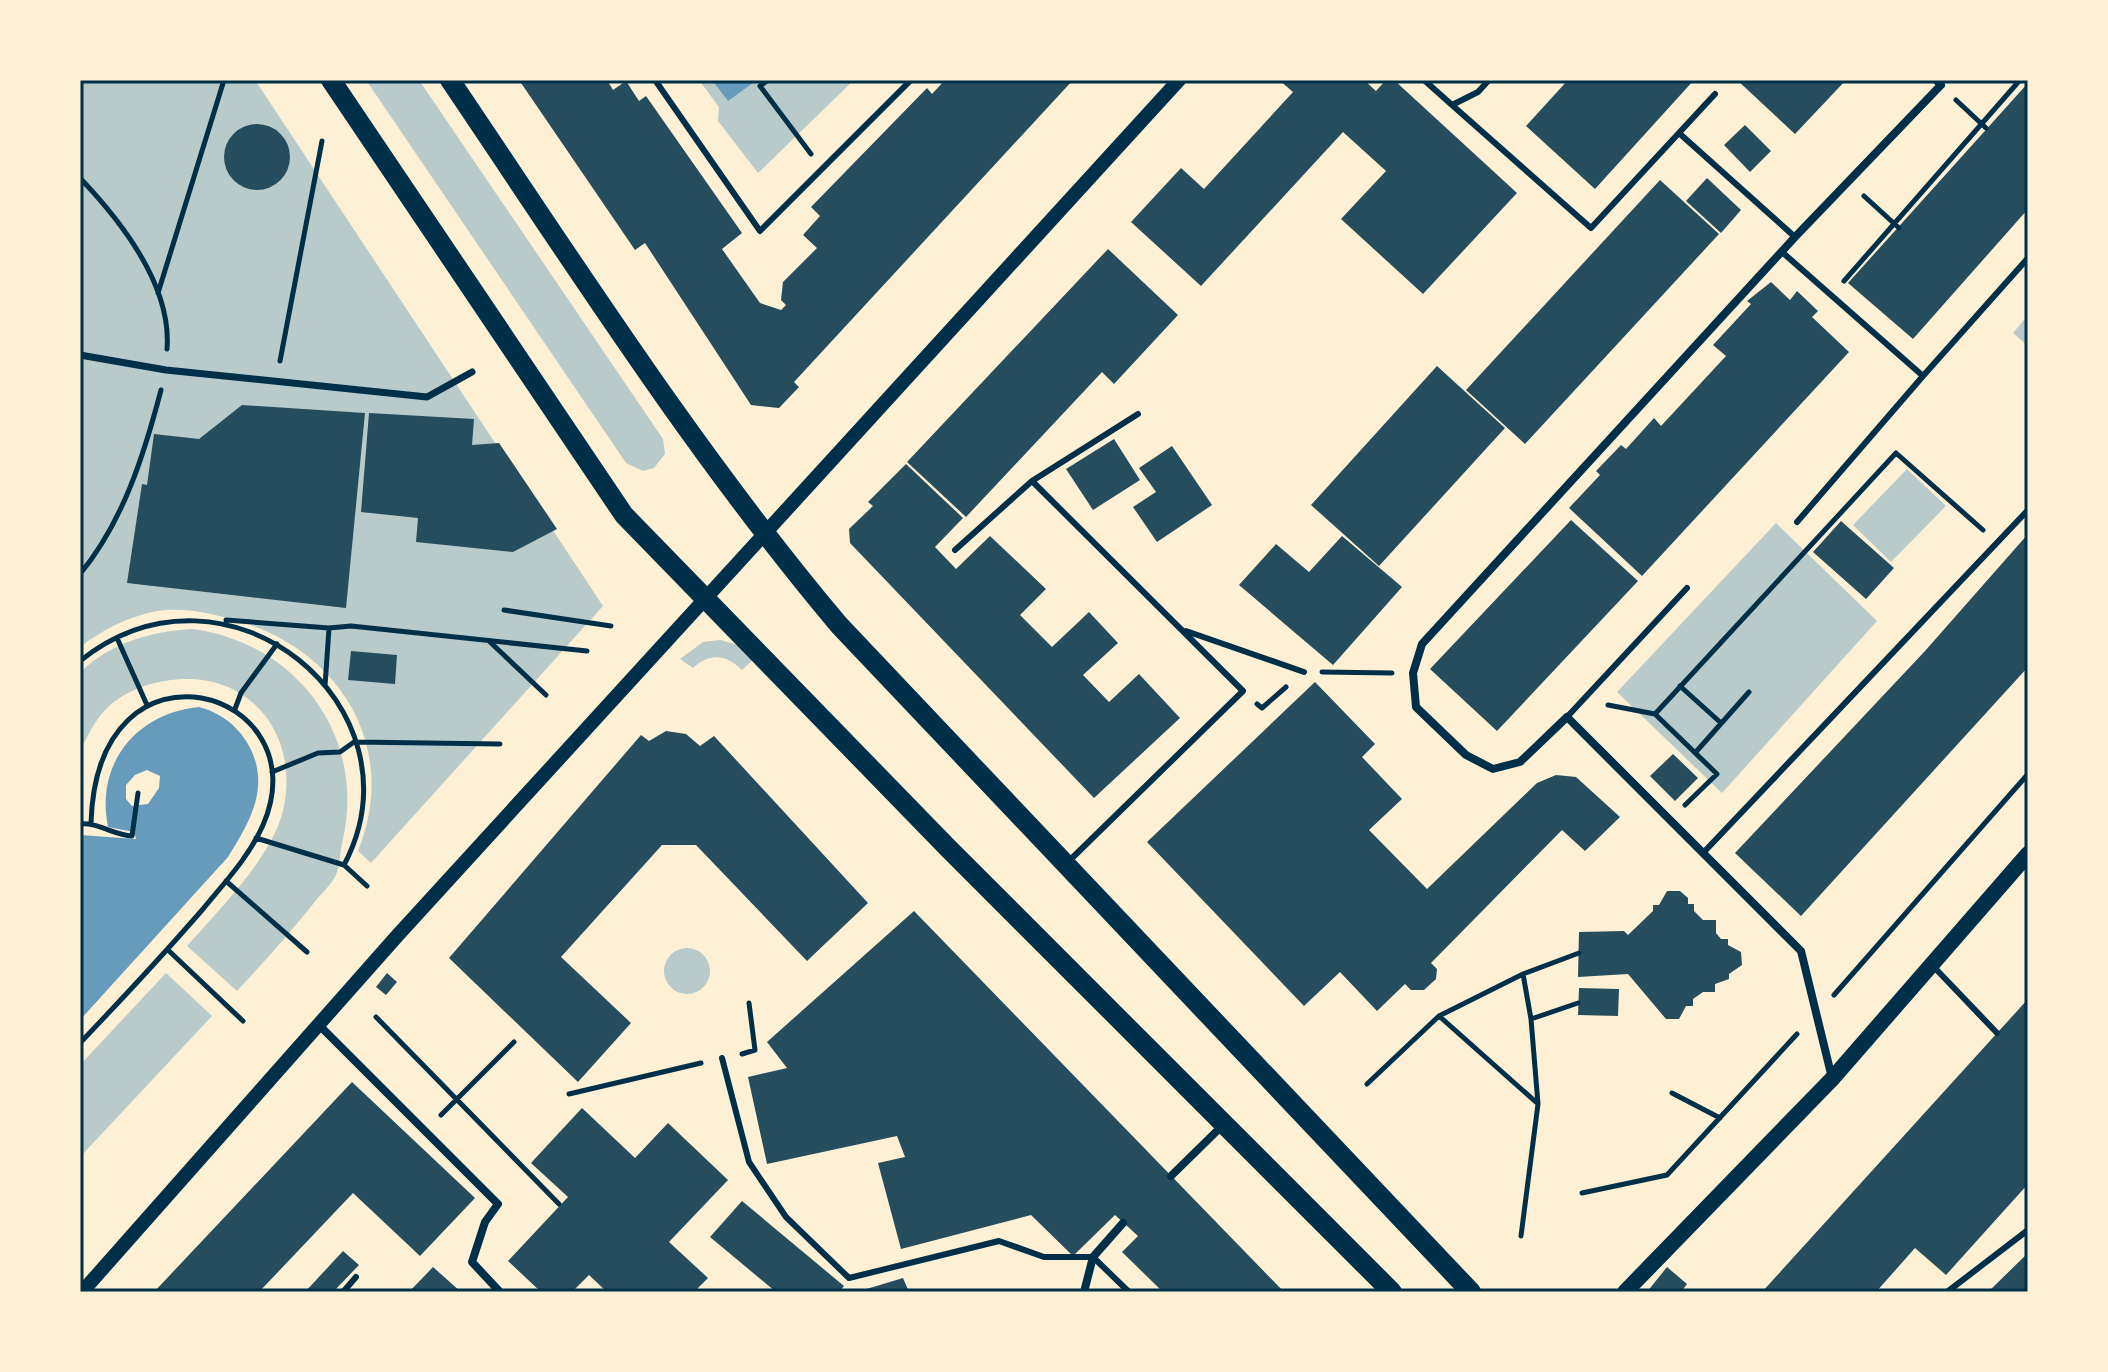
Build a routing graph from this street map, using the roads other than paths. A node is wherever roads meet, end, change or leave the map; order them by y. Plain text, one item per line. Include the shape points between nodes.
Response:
1 (331, 80) edge
2 (450, 80) edge
3 (655, 80) edge
4 (911, 80) edge
5 (1179, 80) edge
6 (1424, 80) edge
7 (1489, 80) edge
8 (1939, 82) edge
9 (1715, 94) dead end
10 (1452, 105) junction
11 (1679, 133) junction
12 (1795, 237) junction
13 (1782, 252) junction
14 (2028, 258) edge
15 (80, 355) edge
16 (472, 372) dead end
17 (1923, 376) junction
18 (1138, 414) dead end
19 (1032, 481) junction
20 (2028, 510) edge
21 (1797, 522) dead end
22 (763, 534) junction
23 (955, 550) dead end
24 (1687, 588) dead end
25 (705, 597) junction
26 (1183, 630) junction
27 (1304, 672) road end
28 (1567, 717) junction
29 (1704, 852) junction
30 (2028, 854) edge
31 (1065, 865) junction
32 (1933, 966) junction
33 (318, 1024) junction
34 (1997, 1033) dead end
35 (722, 1058) road end
36 (1832, 1079) junction
37 (1224, 1124) junction
38 (1171, 1176) dead end
39 (1123, 1223) dead end
40 (2028, 1230) edge
41 (1093, 1257) junction
42 (356, 1277) dead end
43 (82, 1292) edge
44 (343, 1292) edge
45 (500, 1292) edge
46 (1084, 1292) edge
47 (1129, 1292) edge
48 (1392, 1292) edge
49 (1471, 1292) edge
50 (1625, 1292) edge
51 (1947, 1292) edge

1 - 25 main road via 624,515
2 - 22 main road via 700,450
3 - 4 lane via 760,231
5 - 22 street
6 - 10 lane
7 - 10 lane
8 - 12 street
9 - 11 lane
10 - 11 lane via 1591,228
11 - 12 lane
12 - 13 street
13 - 17 lane
13 - 28 street via 1422,644 1413,673 1416,707 1466,755 1493,769 1520,762
14 - 17 lane
15 - 16 street via 166,370 427,397
17 - 21 lane
18 - 19 lane
19 - 23 lane
19 - 26 lane
20 - 29 lane
22 - 25 street
22 - 31 main road via 839,625
24 - 28 lane
25 - 33 street
25 - 37 main road
26 - 27 lane
26 - 31 lane via 1243,691
28 - 29 street
29 - 36 street via 1801,951
30 - 32 main road
31 - 49 main road
32 - 34 lane
32 - 36 main road
33 - 43 street
33 - 45 street via 498,1204 485,1222 472,1262
35 - 41 lane via 749,1162 786,1217 849,1278 999,1241 1044,1257
36 - 50 main road
37 - 38 street
37 - 48 main road
39 - 41 street
40 - 51 lane
41 - 46 street
41 - 47 lane
42 - 44 lane

